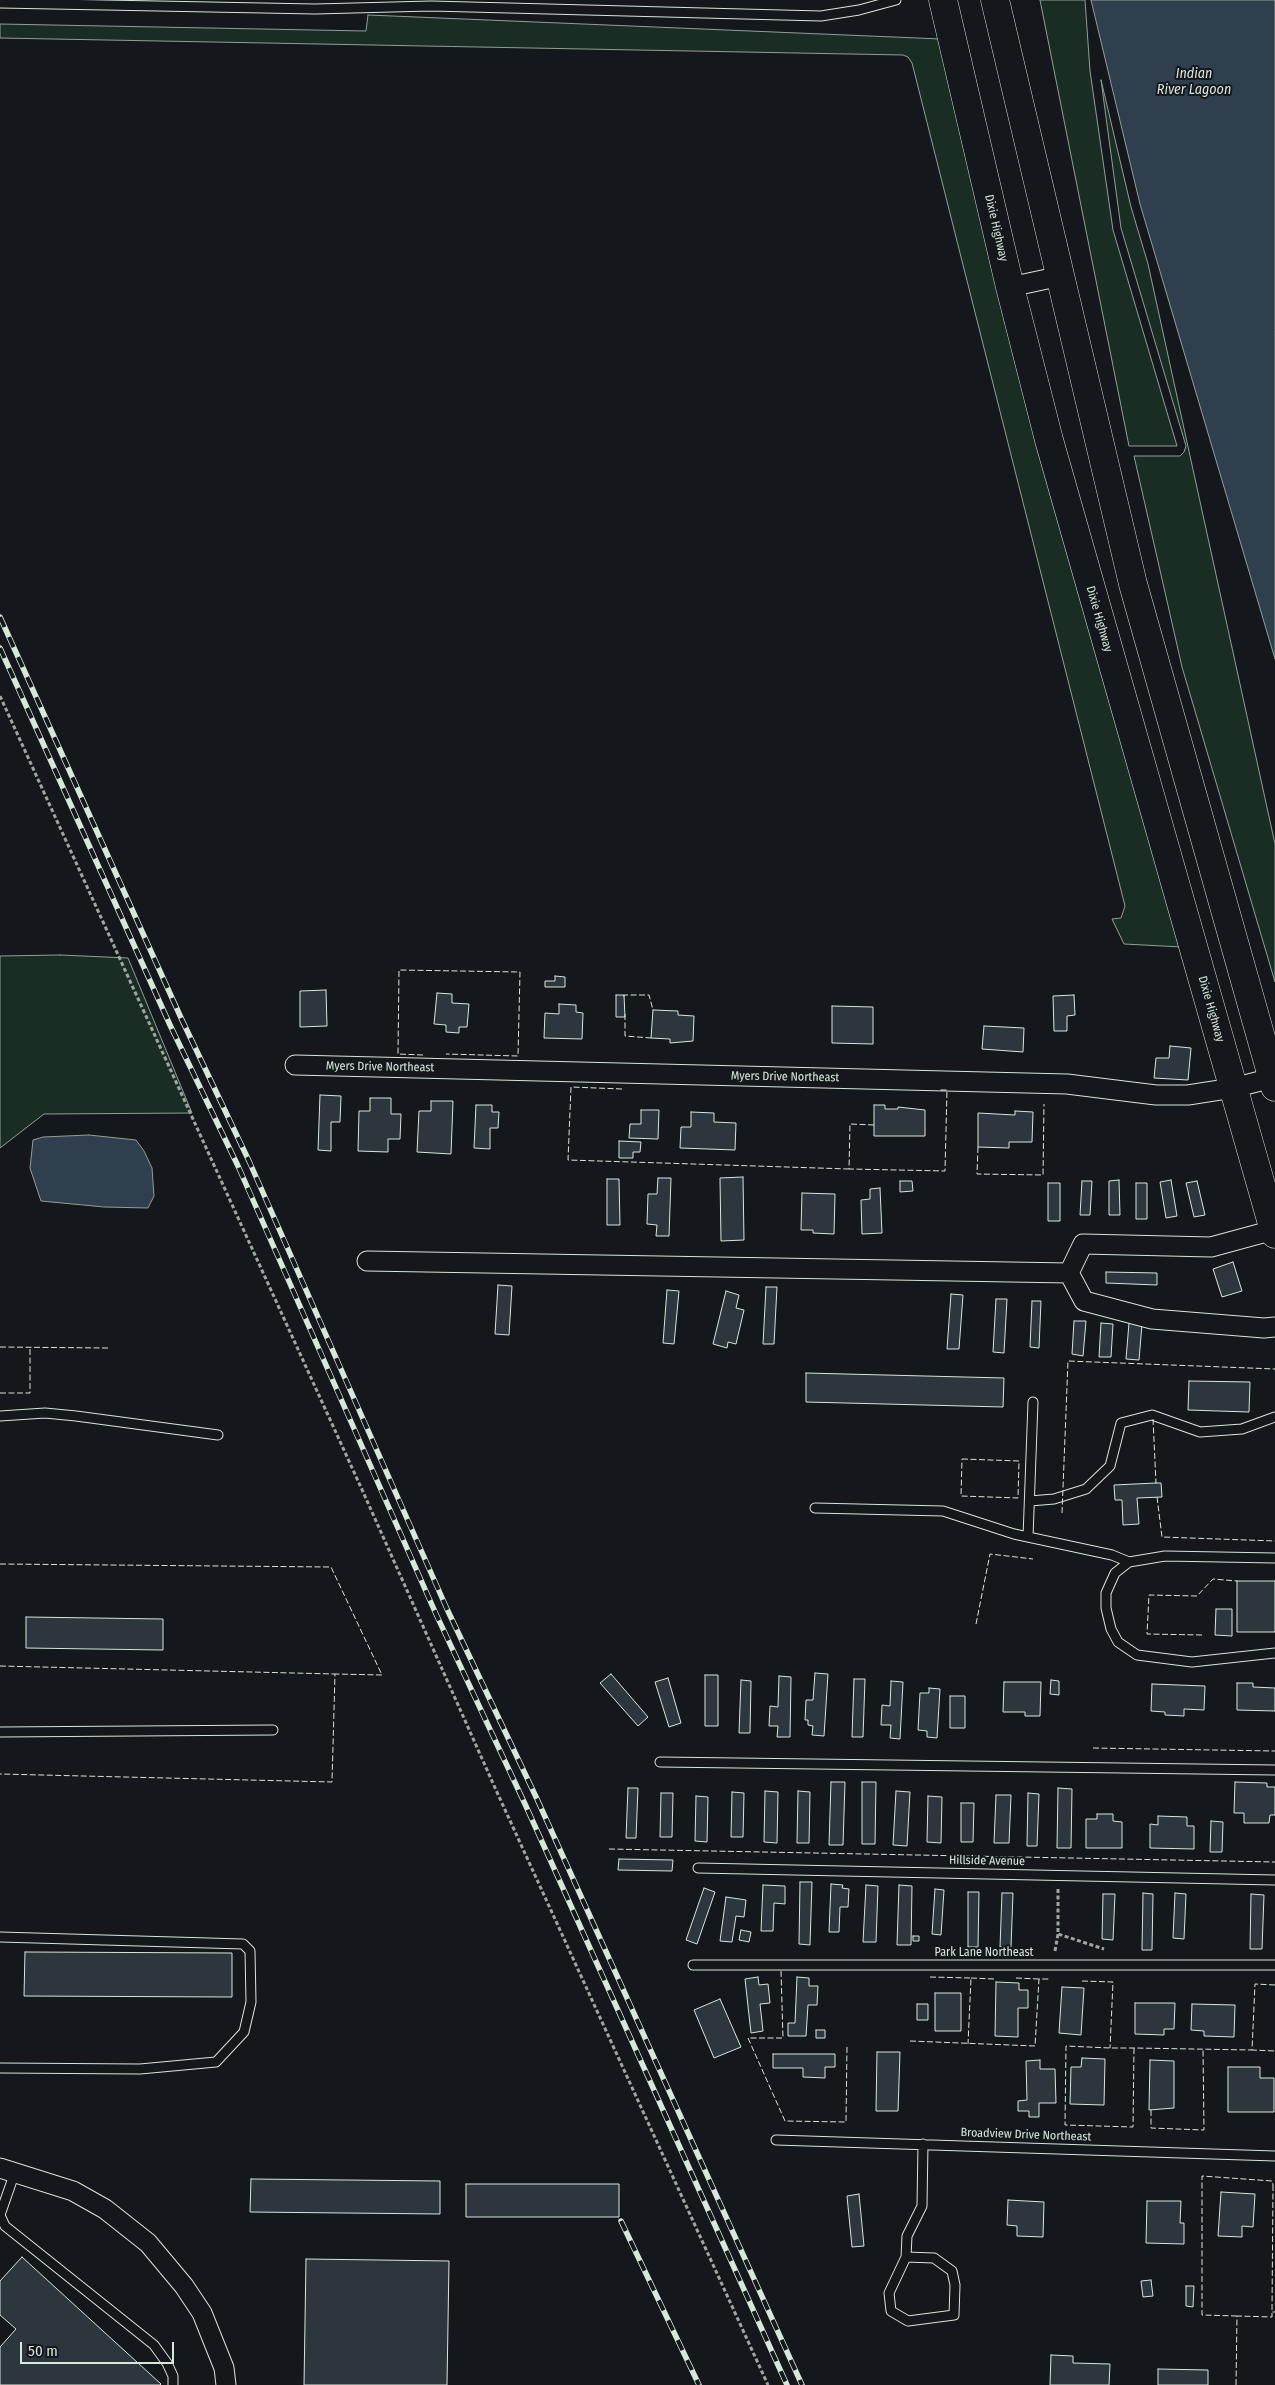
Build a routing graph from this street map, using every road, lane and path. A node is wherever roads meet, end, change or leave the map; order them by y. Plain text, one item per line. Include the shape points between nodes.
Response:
1 (896, 0) edge
2 (943, 0) edge
3 (996, 0) edge
4 (0, 3) edge
5 (1061, 276) junction
6 (1010, 287) junction
7 (0, 696) edge
8 (295, 1066) dead end
9 (1274, 1083) edge
10 (1233, 1088) junction
11 (1274, 1232) edge
12 (367, 1261) dead end
13 (1070, 1273) junction
14 (1275, 1327) edge
15 (1033, 1402) dead end
16 (0, 1416) edge
17 (1275, 1417) edge
18 (218, 1435) dead end
19 (1030, 1500) junction
20 (815, 1508) dead end
21 (1028, 1537) junction
22 (1275, 1558) edge
23 (1129, 1562) junction
24 (1275, 1653) edge
25 (272, 1730) dead end
26 (0, 1732) edge
27 (660, 1762) dead end
28 (1275, 1770) edge
29 (698, 1868) dead end
30 (1058, 1876) junction
31 (1275, 1880) edge
32 (0, 1937) edge
33 (1112, 1952) dead end
34 (693, 1965) dead end
35 (1275, 1965) edge
36 (0, 2068) edge
37 (776, 2140) dead end
38 (924, 2144) junction
39 (1275, 2156) edge
40 (7, 2170) edge
41 (906, 2256) junction
42 (173, 2385) edge
43 (226, 2385) edge
44 (768, 2385) edge

1 - 4 lane via 821,16 431,6 315,9
2 - 6 main road, Dixie Highway
3 - 5 main road
5 - 6 street
5 - 9 main road via 1133,584
6 - 10 main road, Dixie Highway via 1092,594
7 - 44 path
8 - 10 street, Myers Drive Northeast via 1067,1084 1156,1095 1188,1095
9 - 10 street, Myers Drive Northeast
10 - 11 main road, Dixie Highway
11 - 13 street via 1211,1247 1083,1244
12 - 13 street
13 - 14 street via 1084,1301 1101,1306 1152,1319
15 - 19 lane
16 - 18 lane via 45,1413
17 - 19 lane via 1242,1429 1200,1432 1152,1415 1121,1422 1110,1466 1086,1489 1054,1499
19 - 21 lane
20 - 21 lane via 943,1511
21 - 23 lane via 1112,1555
22 - 23 lane via 1165,1556
23 - 24 lane via 1115,1573 1106,1593 1106,1608 1118,1642 1137,1655 1192,1662
25 - 26 lane
27 - 28 lane
29 - 30 lane, Hillside Avenue
30 - 31 lane, Hillside Avenue
30 - 33 path via 1058,1934
32 - 36 lane via 242,1944 250,1951 251,2002 244,2032 216,2062 140,2069
34 - 35 lane, Park Lane Northeast
37 - 38 lane, Broadview Drive Northeast
38 - 39 lane, Broadview Drive Northeast
38 - 41 lane via 922,2206 906,2236
40 - 42 lane via 0,2216 6,2226 154,2346 167,2362
40 - 43 street via 73,2191 105,2209 148,2243 202,2313 224,2368
41 - 41 lane via 934,2258 952,2271 954,2315 908,2321 891,2310 889,2294

